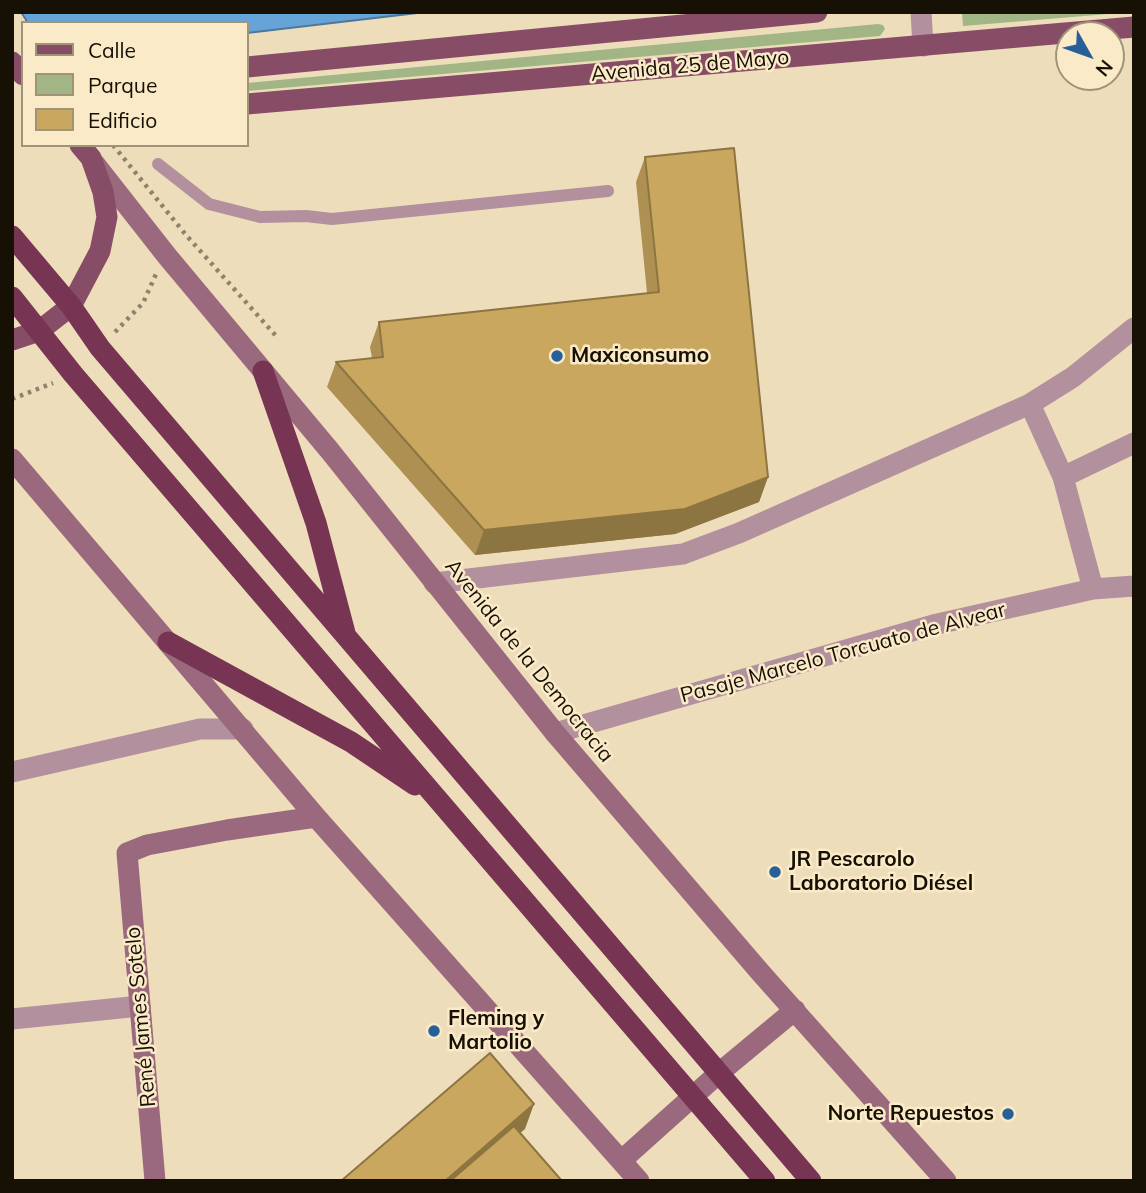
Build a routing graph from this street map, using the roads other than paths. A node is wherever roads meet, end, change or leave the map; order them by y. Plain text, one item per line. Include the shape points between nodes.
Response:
1 (817, 12) edge
2 (921, 12) edge
3 (1134, 27) edge
4 (923, 46) junction
5 (248, 67) edge
6 (248, 104) edge
7 (85, 152) edge
8 (158, 164) dead end
9 (607, 191) dead end
10 (12, 236) edge
11 (12, 297) edge
12 (71, 306) junction
13 (1134, 328) edge
14 (39, 331) junction
15 (12, 340) edge
16 (263, 371) junction
17 (1030, 404) junction
18 (1134, 443) edge
19 (12, 459) edge
20 (1063, 477) junction
21 (434, 583) junction
22 (1134, 586) edge
23 (1093, 589) junction
24 (346, 639) junction
25 (168, 642) junction
26 (243, 729) junction
27 (555, 733) junction
28 (12, 772) edge
29 (452, 814) junction
30 (317, 817) junction
31 (140, 1006) junction
32 (795, 1010) junction
33 (12, 1019) edge
34 (719, 1073) junction
35 (694, 1096) junction
36 (622, 1160) junction
37 (155, 1181) edge
38 (639, 1181) edge
39 (765, 1181) edge
40 (811, 1181) edge
41 (946, 1181) edge

1 - 5 main road, Avenida 25 de Mayo
2 - 4 street
3 - 4 main road, Avenida 25 de Mayo
4 - 6 main road, Avenida 25 de Mayo
7 - 12 main road via 103,192 107,217 100,251
7 - 16 street, Avenida de la Democracia
8 - 9 lane via 209,204 260,217 332,219
10 - 12 highway
11 - 14 highway
12 - 14 main road
12 - 24 highway via 100,348
13 - 17 street via 1073,377
14 - 15 main road
14 - 29 highway
16 - 21 street, Avenida de la Democracia
16 - 24 highway via 316,523
17 - 20 street
17 - 21 street via 683,554
18 - 20 street
19 - 25 street
20 - 23 street
21 - 27 street, Avenida de la Democracia
22 - 23 street, Pasaje Marcelo Torcuato de Alvear
23 - 27 street, Pasaje Marcelo Torcuato de Alvear via 933,625
24 - 34 highway
25 - 26 street
25 - 29 highway via 351,742
26 - 28 street via 200,729
26 - 30 street
27 - 32 street, Avenida de la Democracia
29 - 35 highway
30 - 31 street, René James Sotelo via 226,830 127,853
30 - 36 street
31 - 33 street
31 - 37 street, René James Sotelo
32 - 34 street
32 - 41 street, Avenida de la Democracia
34 - 35 street
34 - 40 highway
35 - 36 street
35 - 39 highway
36 - 38 street

